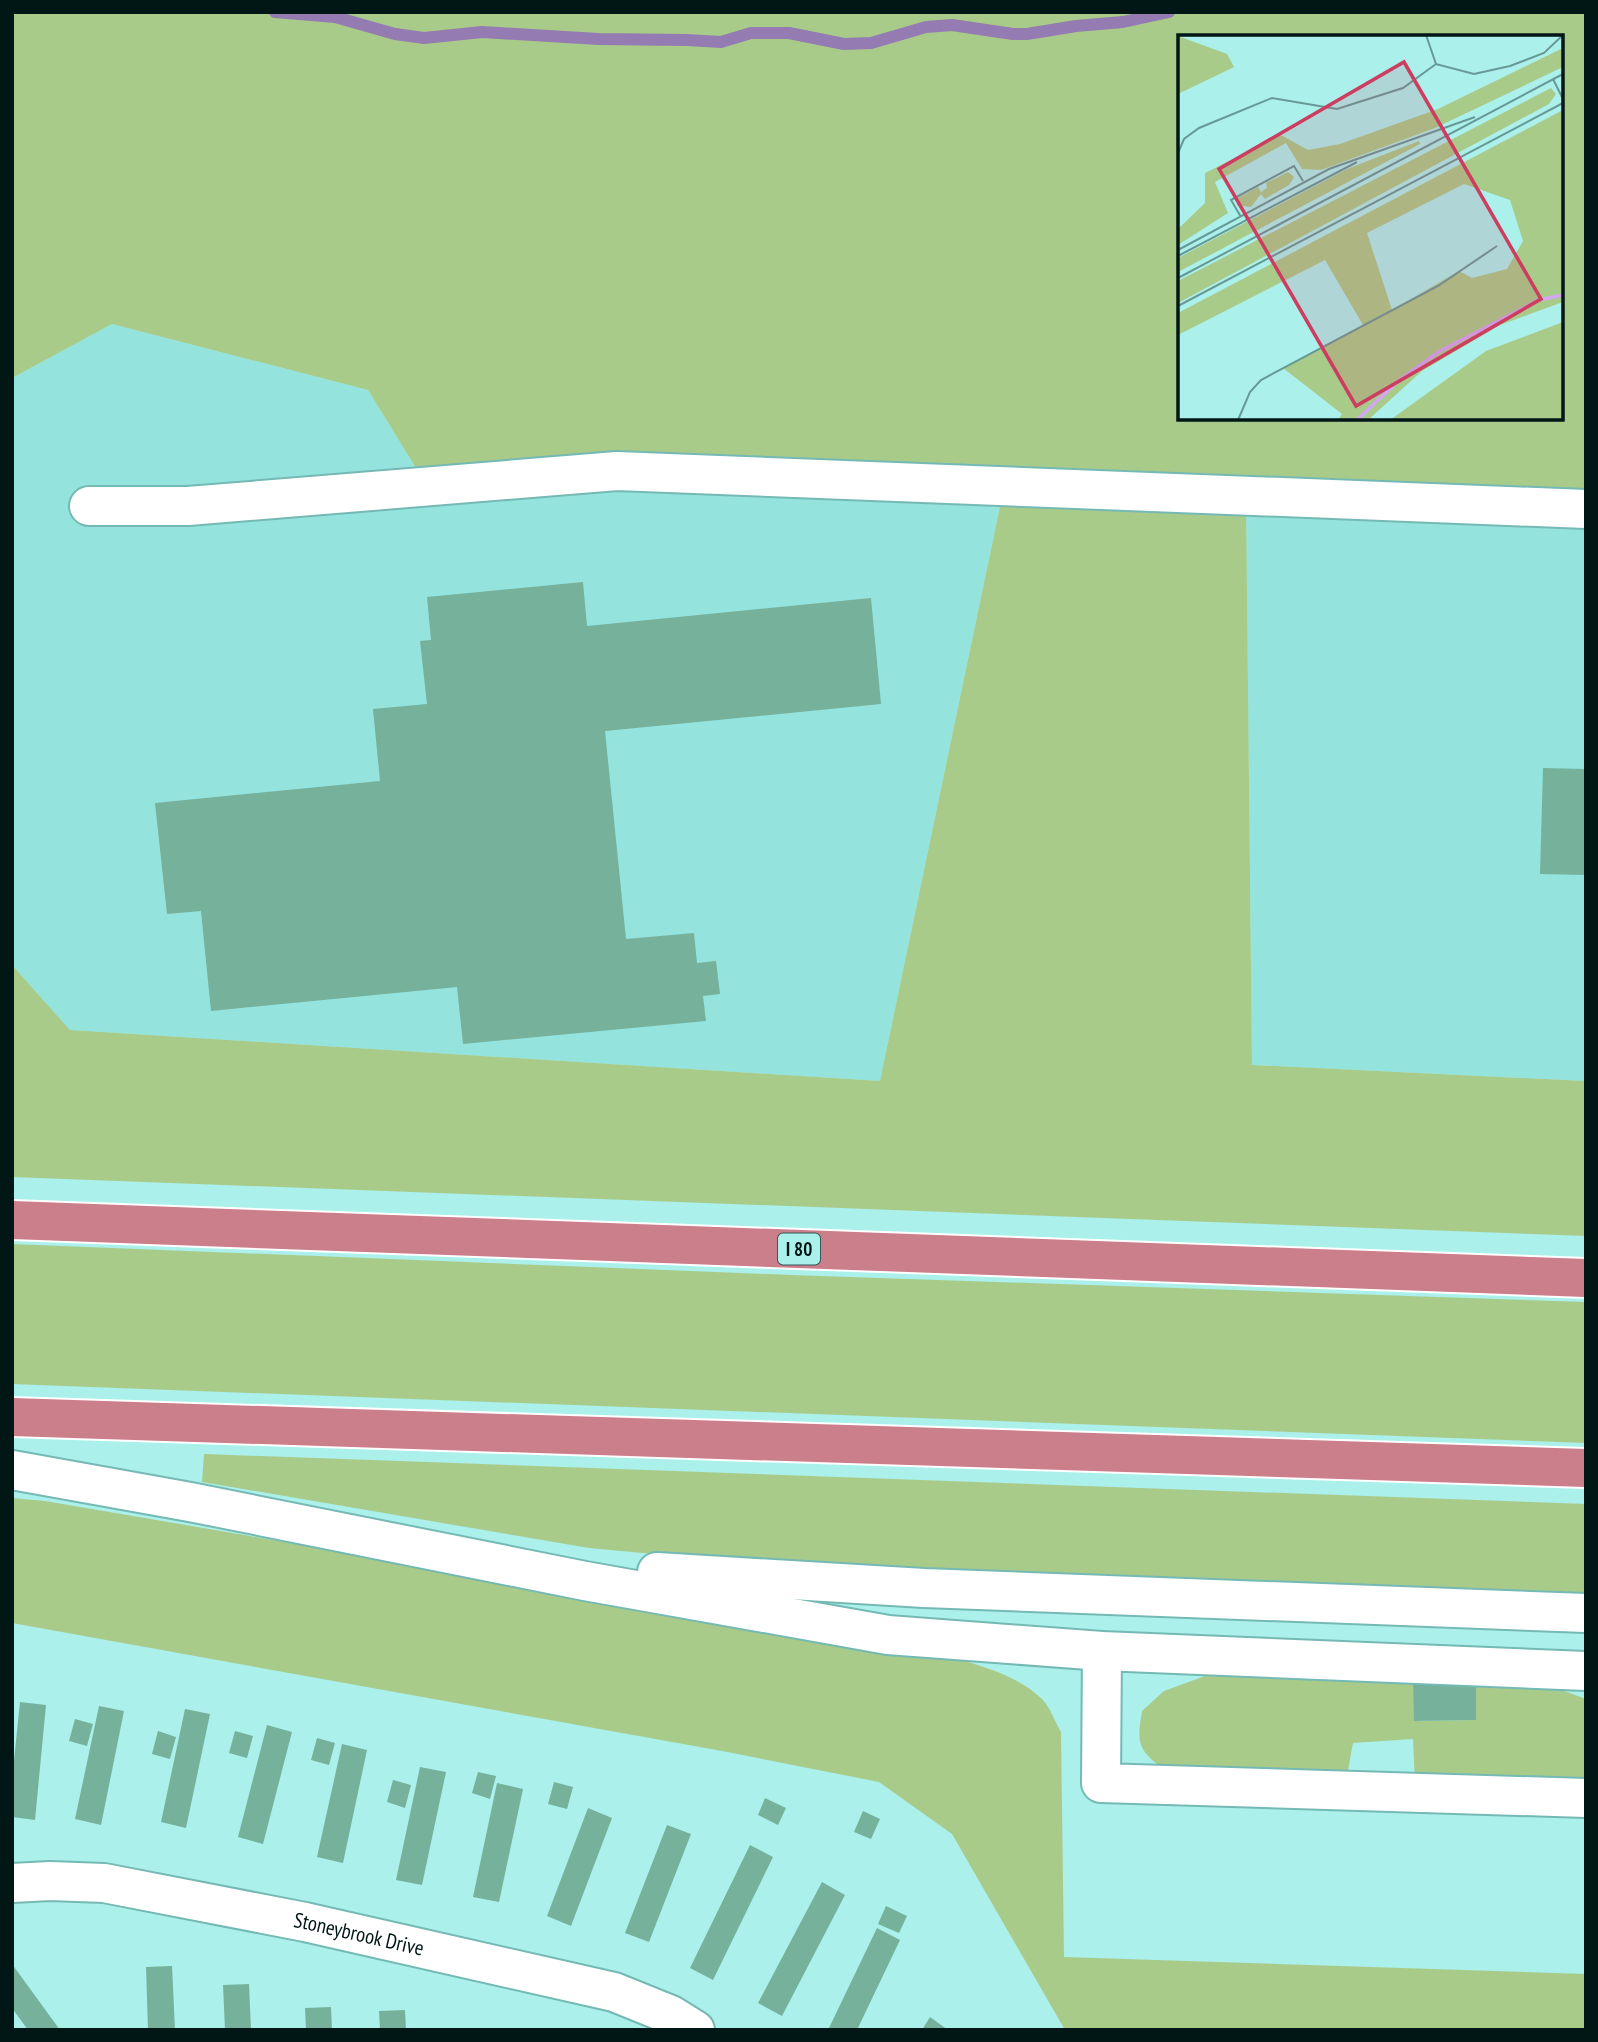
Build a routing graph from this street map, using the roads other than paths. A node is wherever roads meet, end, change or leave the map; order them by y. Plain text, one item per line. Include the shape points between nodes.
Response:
1 (89, 506) dead end
2 (1586, 509) edge
3 (12, 1220) edge
4 (1586, 1278) edge
5 (12, 1417) edge
6 (1586, 1468) edge
7 (12, 1471) edge
8 (370, 1538) junction
9 (1586, 1613) edge
10 (1102, 1651) junction
11 (1586, 1671) edge
12 (1586, 1798) edge
13 (12, 1883) edge
14 (695, 2030) edge

1 - 2 street via 188,506 617,471
3 - 4 highway, I 80
5 - 6 highway
7 - 8 street
8 - 9 street via 676,1574
8 - 10 street via 888,1635
10 - 11 street
10 - 12 street via 1101,1783
13 - 14 street, Stoneybrook Drive via 104,1883 292,1919 614,1992

